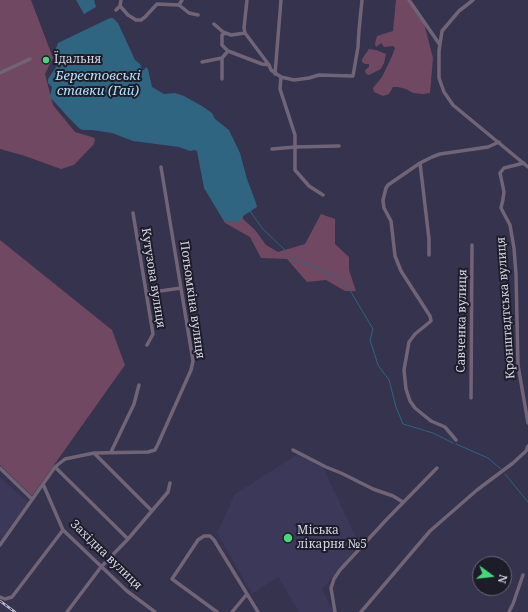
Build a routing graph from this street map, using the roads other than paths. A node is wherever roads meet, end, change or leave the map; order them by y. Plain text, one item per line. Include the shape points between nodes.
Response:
1 (121, 0) edge
2 (182, 0) edge
3 (247, 0) edge
4 (281, 0) edge
5 (362, 0) edge
6 (409, 0) edge
7 (473, 0) edge
8 (179, 5) junction
9 (120, 6) junction
10 (116, 10) dead end
11 (198, 15) dead end
12 (214, 24) dead end
13 (225, 33) junction
14 (245, 33) junction
15 (440, 45) junction
16 (228, 51) junction
17 (222, 58) junction
18 (30, 59) dead end
19 (202, 62) dead end
20 (269, 65) junction
21 (0, 73) edge
22 (275, 74) junction
23 (281, 77) junction
24 (222, 79) dead end
25 (499, 142) junction
26 (339, 146) dead end
27 (295, 147) junction
28 (272, 149) dead end
29 (420, 163) junction
30 (524, 163) junction
31 (162, 167) dead end
32 (528, 167) edge
33 (323, 195) dead end
34 (133, 213) dead end
35 (472, 245) dead end
36 (429, 255) dead end
37 (181, 288) junction
38 (146, 293) junction
39 (147, 345) dead end
40 (139, 385) dead end
41 (471, 398) dead end
42 (528, 423) edge
43 (456, 440) dead end
44 (528, 446) edge
45 (293, 450) dead end
46 (111, 452) junction
47 (527, 452) edge
48 (94, 453) junction
49 (55, 467) junction
50 (0, 468) edge
51 (437, 468) dead end
52 (170, 483) dead end
53 (43, 484) junction
54 (32, 499) junction
55 (403, 502) junction
56 (152, 511) junction
57 (63, 530) junction
58 (128, 539) junction
59 (0, 545) edge
60 (101, 567) junction
61 (523, 575) dead end
62 (247, 594) junction
63 (0, 597) edge
64 (67, 612) edge
65 (155, 612) edge
66 (217, 612) edge
67 (232, 612) edge
68 (258, 612) edge
69 (335, 612) edge
70 (361, 612) edge
71 (509, 612) edge

1 - 9 street
2 - 8 street
3 - 14 street
4 - 22 street
5 - 23 street via 353,76 319,75 294,80
6 - 15 street
7 - 15 street via 459,11 442,31
8 - 9 street via 157,4 141,20 128,15
8 - 11 street via 188,13
9 - 10 street
12 - 13 street
13 - 14 street
13 - 16 street via 222,35 222,45
14 - 20 street
15 - 25 street via 439,78 444,92 453,105
16 - 17 street
16 - 20 street
17 - 19 street
17 - 24 street
18 - 21 street
20 - 22 street
22 - 23 street
23 - 27 street via 280,89 295,135
25 - 29 street via 488,147 440,154
25 - 30 street
26 - 27 street
27 - 28 street
27 - 33 street via 295,170 309,186
29 - 36 street
29 - 43 street via 388,185 383,200 392,224 395,256 401,271 431,321 409,342 404,370 406,389 415,408 431,421 445,427
30 - 32 street
30 - 42 street, Кронштадтська вулиця via 504,168 500,173 504,192 501,208 510,225 514,248 518,365
31 - 37 street, Потьомкіна вулиця
34 - 38 street, Кутузова вулиця
35 - 41 street, Савченка вулиця
37 - 38 street
37 - 46 street, Потьомкіна вулиця via 193,361 191,370 154,450
38 - 39 street, Кутузова вулиця via 153,334
40 - 46 street via 134,404
44 - 47 street
45 - 55 street
46 - 48 street, Потьомкіна вулиця
47 - 70 street via 476,490 430,531
48 - 49 street, Потьомкіна вулиця via 65,459
48 - 56 street
49 - 53 street, Потьомкіна вулиця
49 - 58 street
50 - 54 street
51 - 55 street
52 - 56 street via 168,492
53 - 54 street, Потьомкіна вулиця
53 - 57 street, Західна вулиця
54 - 59 street, Потьомкіна вулиця
55 - 69 street via 334,579 331,588
56 - 58 street
57 - 60 street, Західна вулиця
57 - 63 street via 12,597
58 - 60 street
60 - 64 street
60 - 65 street, Західна вулиця
61 - 71 street
62 - 66 street via 210,536 204,536 198,540 172,579
62 - 67 street
62 - 68 street

